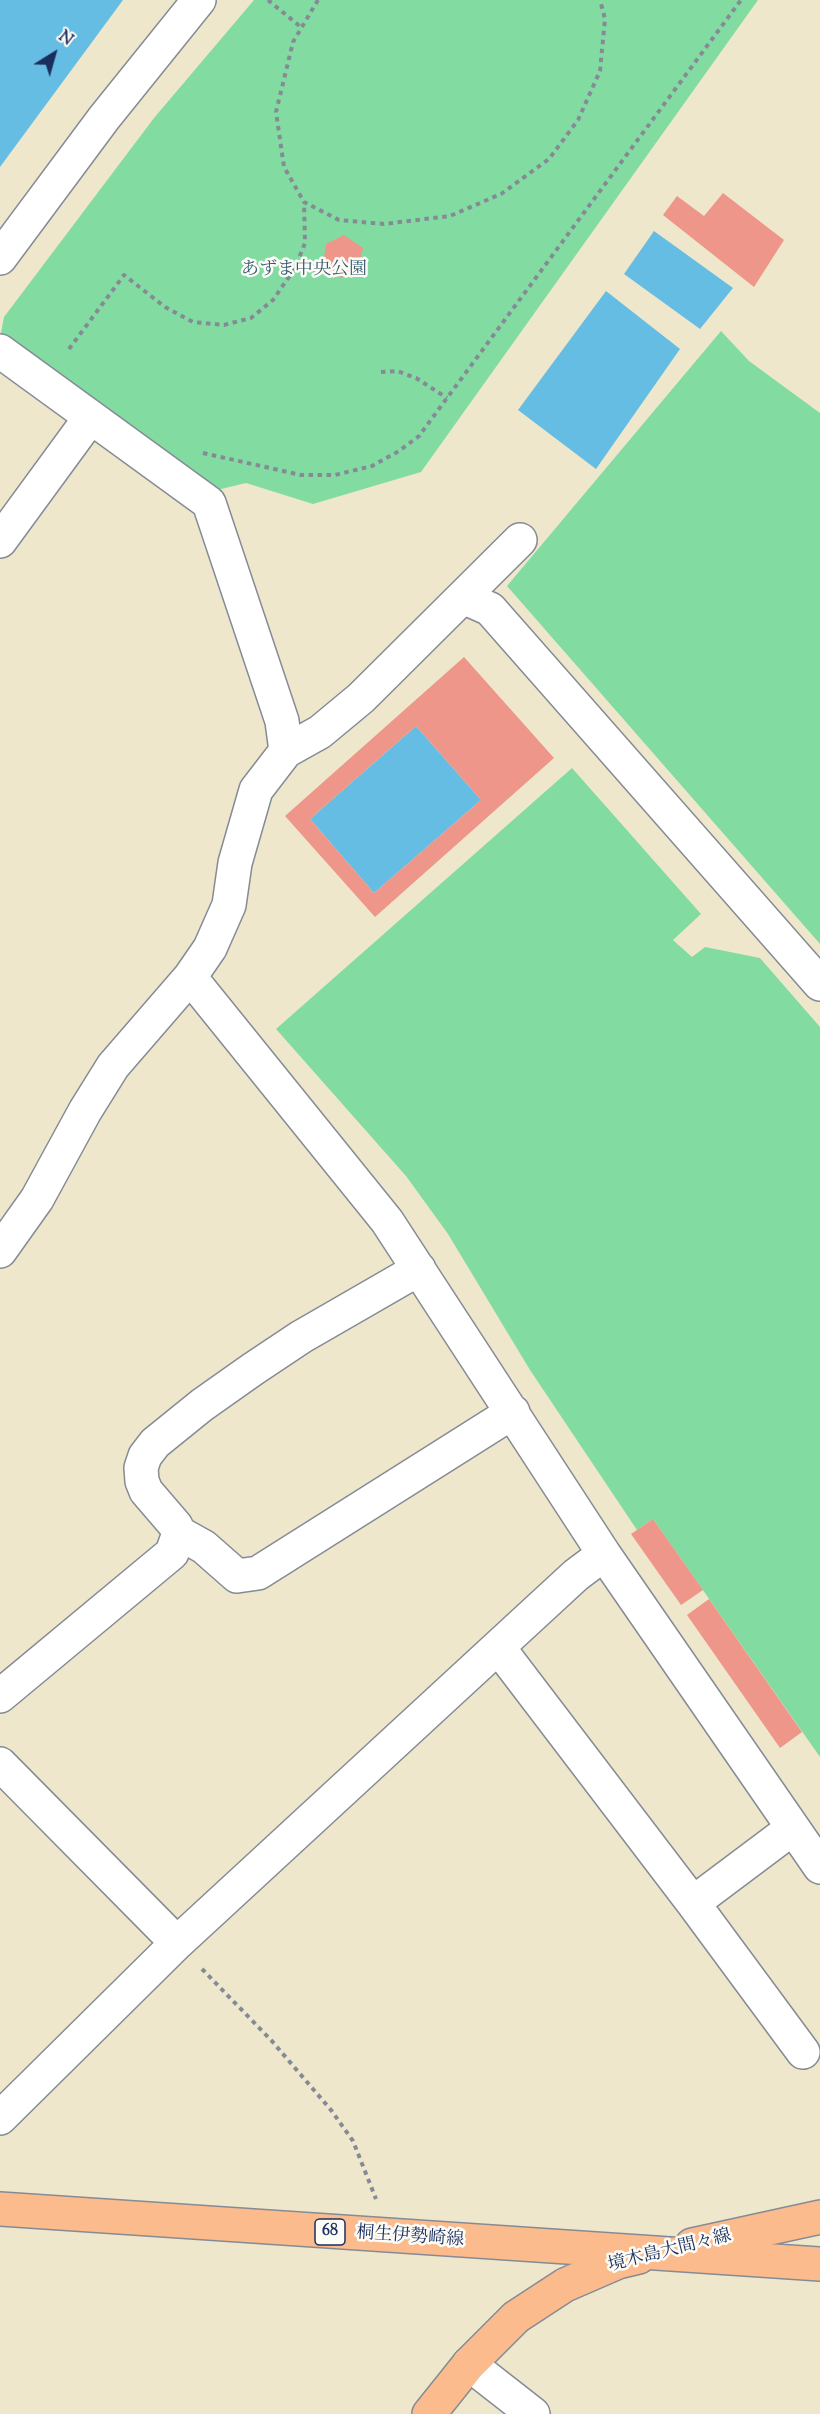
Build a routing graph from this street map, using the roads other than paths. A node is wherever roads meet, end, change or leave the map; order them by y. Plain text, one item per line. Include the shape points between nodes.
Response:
1 (199, 0) edge
2 (0, 258) edge
3 (0, 351) edge
4 (90, 418) junction
5 (520, 540) dead end
6 (0, 541) edge
7 (463, 597) junction
8 (286, 751) junction
9 (190, 977) junction
10 (820, 984) edge
11 (0, 1251) edge
12 (419, 1269) junction
13 (513, 1412) junction
14 (175, 1543) junction
15 (604, 1554) junction
16 (498, 1647) junction
17 (0, 1696) edge
18 (0, 1764) edge
19 (793, 1828) junction
20 (820, 1867) edge
21 (693, 1903) junction
22 (177, 1943) junction
23 (803, 2052) dead end
24 (0, 2118) edge
25 (0, 2209) edge
26 (820, 2217) edge
27 (660, 2252) junction
28 (820, 2264) edge
29 (469, 2364) junction
30 (429, 2414) edge
31 (533, 2414) edge

1 - 2 street via 104,118
3 - 4 street
4 - 6 street
4 - 8 street via 209,504 282,721
5 - 7 street
7 - 8 street via 361,698 320,732
7 - 10 street via 490,609
8 - 9 street via 256,790 234,863 229,905 210,948
9 - 11 street via 113,1066 37,1199
9 - 12 street via 387,1221
12 - 13 street
12 - 14 street via 282,1350 155,1443 145,1456 142,1481 176,1526
13 - 14 street via 258,1573 237,1576 204,1547
13 - 15 street
14 - 17 street
15 - 16 street
15 - 19 street
16 - 21 street
16 - 22 street
18 - 22 street
19 - 20 street
19 - 21 street
21 - 23 street
22 - 24 street
25 - 27 main road, 桐生伊勢崎線 / 68
26 - 27 main road, 境木島大間々線
27 - 28 main road, 桐生伊勢崎線 / 68
27 - 29 main road, 境木島大間々線 via 618,2262 565,2285 516,2317
29 - 30 main road, 境木島大間々線
29 - 31 street

